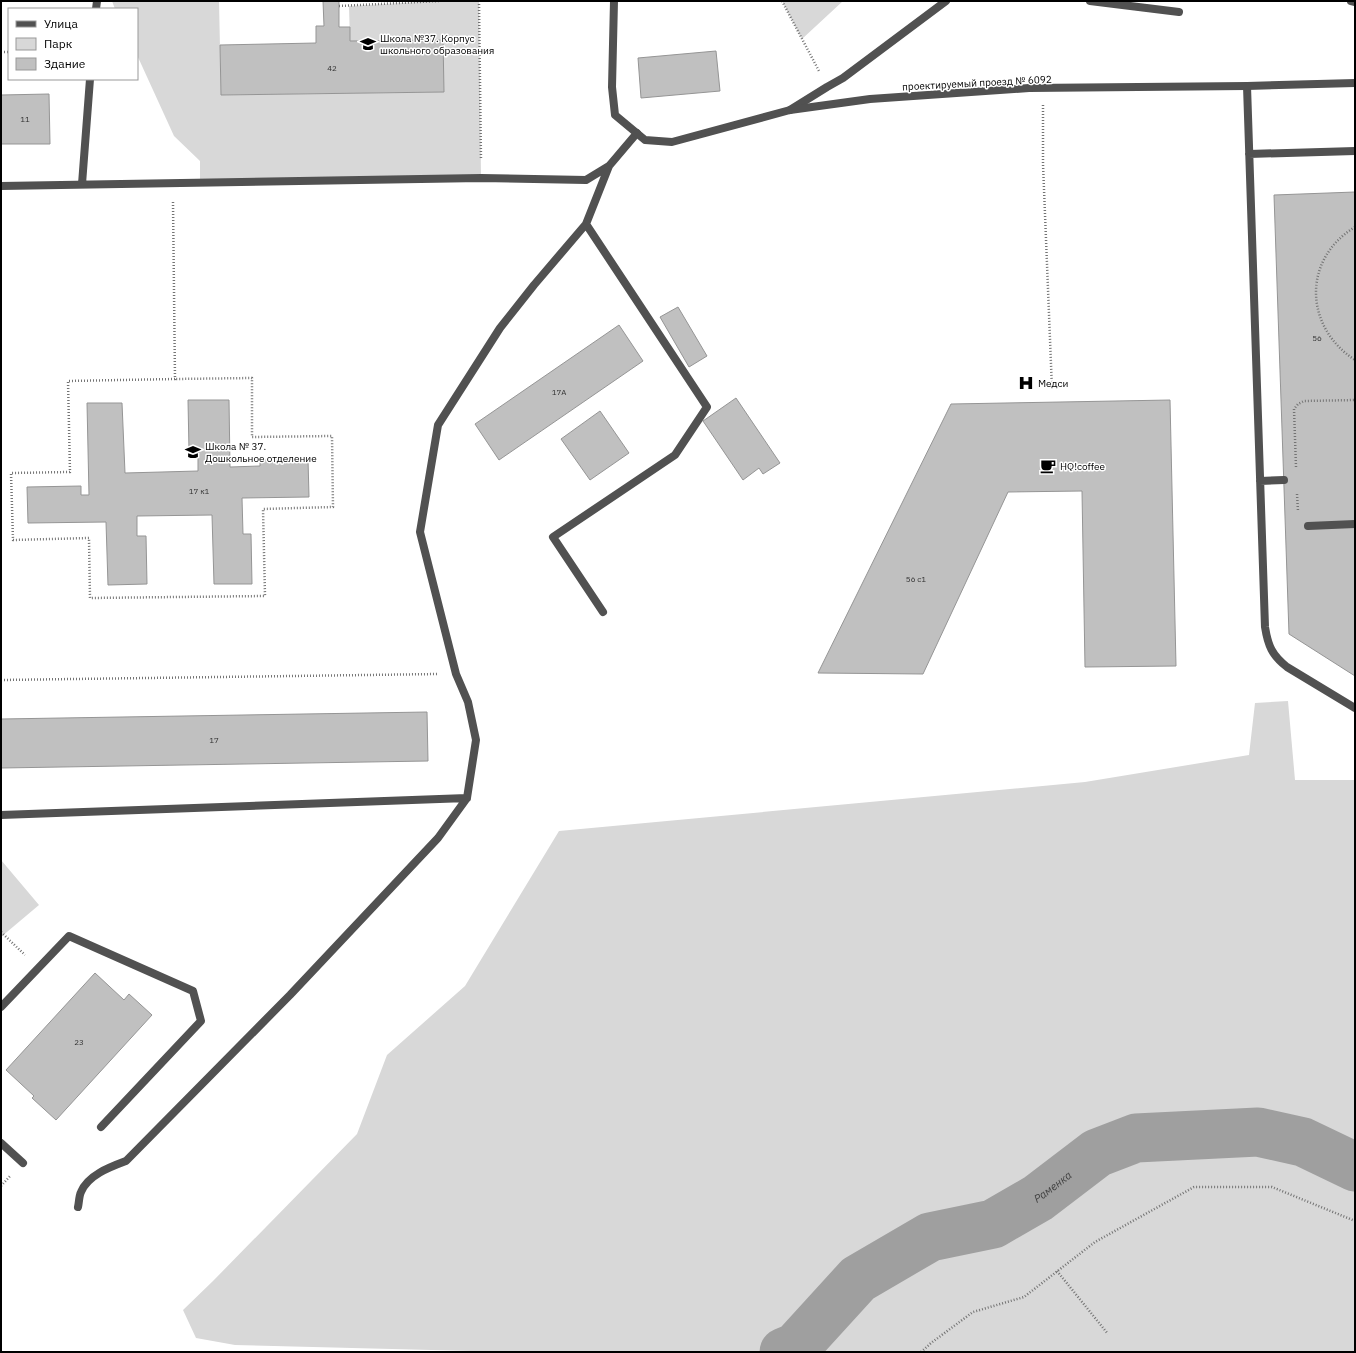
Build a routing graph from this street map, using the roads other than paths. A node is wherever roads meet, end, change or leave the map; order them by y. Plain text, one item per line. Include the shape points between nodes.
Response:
1 (614, 1) edge
2 (946, 1) edge
3 (1090, 1) edge
4 (1351, 1) edge
5 (1355, 2) edge
6 (1179, 12) dead end
7 (90, 80) edge
8 (1355, 83) edge
9 (1247, 86) junction
10 (790, 110) junction
11 (637, 133) junction
12 (1355, 150) edge
13 (1249, 154) junction
14 (609, 166) junction
15 (82, 184) junction
16 (1, 186) edge
17 (586, 224) junction
18 (1284, 480) dead end
19 (1260, 481) junction
20 (1355, 524) edge
21 (1308, 526) road end
22 (603, 612) dead end
23 (1355, 708) edge
24 (467, 798) junction
25 (1, 815) edge
26 (1, 1007) edge
27 (100, 1126) dead end
28 (1, 1143) edge
29 (23, 1164) dead end
30 (78, 1207) dead end

1 - 11 street, проектируемый проезд № 6092 via 612,87 615,115
2 - 10 street via 843,78
3 - 6 street
4 - 5 street
7 - 15 street
8 - 9 street, проектируемый проезд № 6092
9 - 10 street, проектируемый проезд № 6092 via 1043,88 870,99
9 - 13 street
10 - 11 street, проектируемый проезд № 6092 via 672,142 645,140
11 - 14 street
12 - 13 street
13 - 19 street
14 - 15 street via 586,180 481,178
14 - 17 street
15 - 16 street
17 - 22 street via 707,407 675,455 553,537
17 - 24 street via 500,328 438,425 420,532 456,674 468,702 476,740
18 - 19 street
19 - 23 street via 1265,627 1271,651 1287,668
20 - 21 street
24 - 25 street
24 - 30 street via 438,838 290,995 126,1161 93,1176 80,1192
26 - 27 street via 68,936 192,991 200,1021
28 - 29 street

